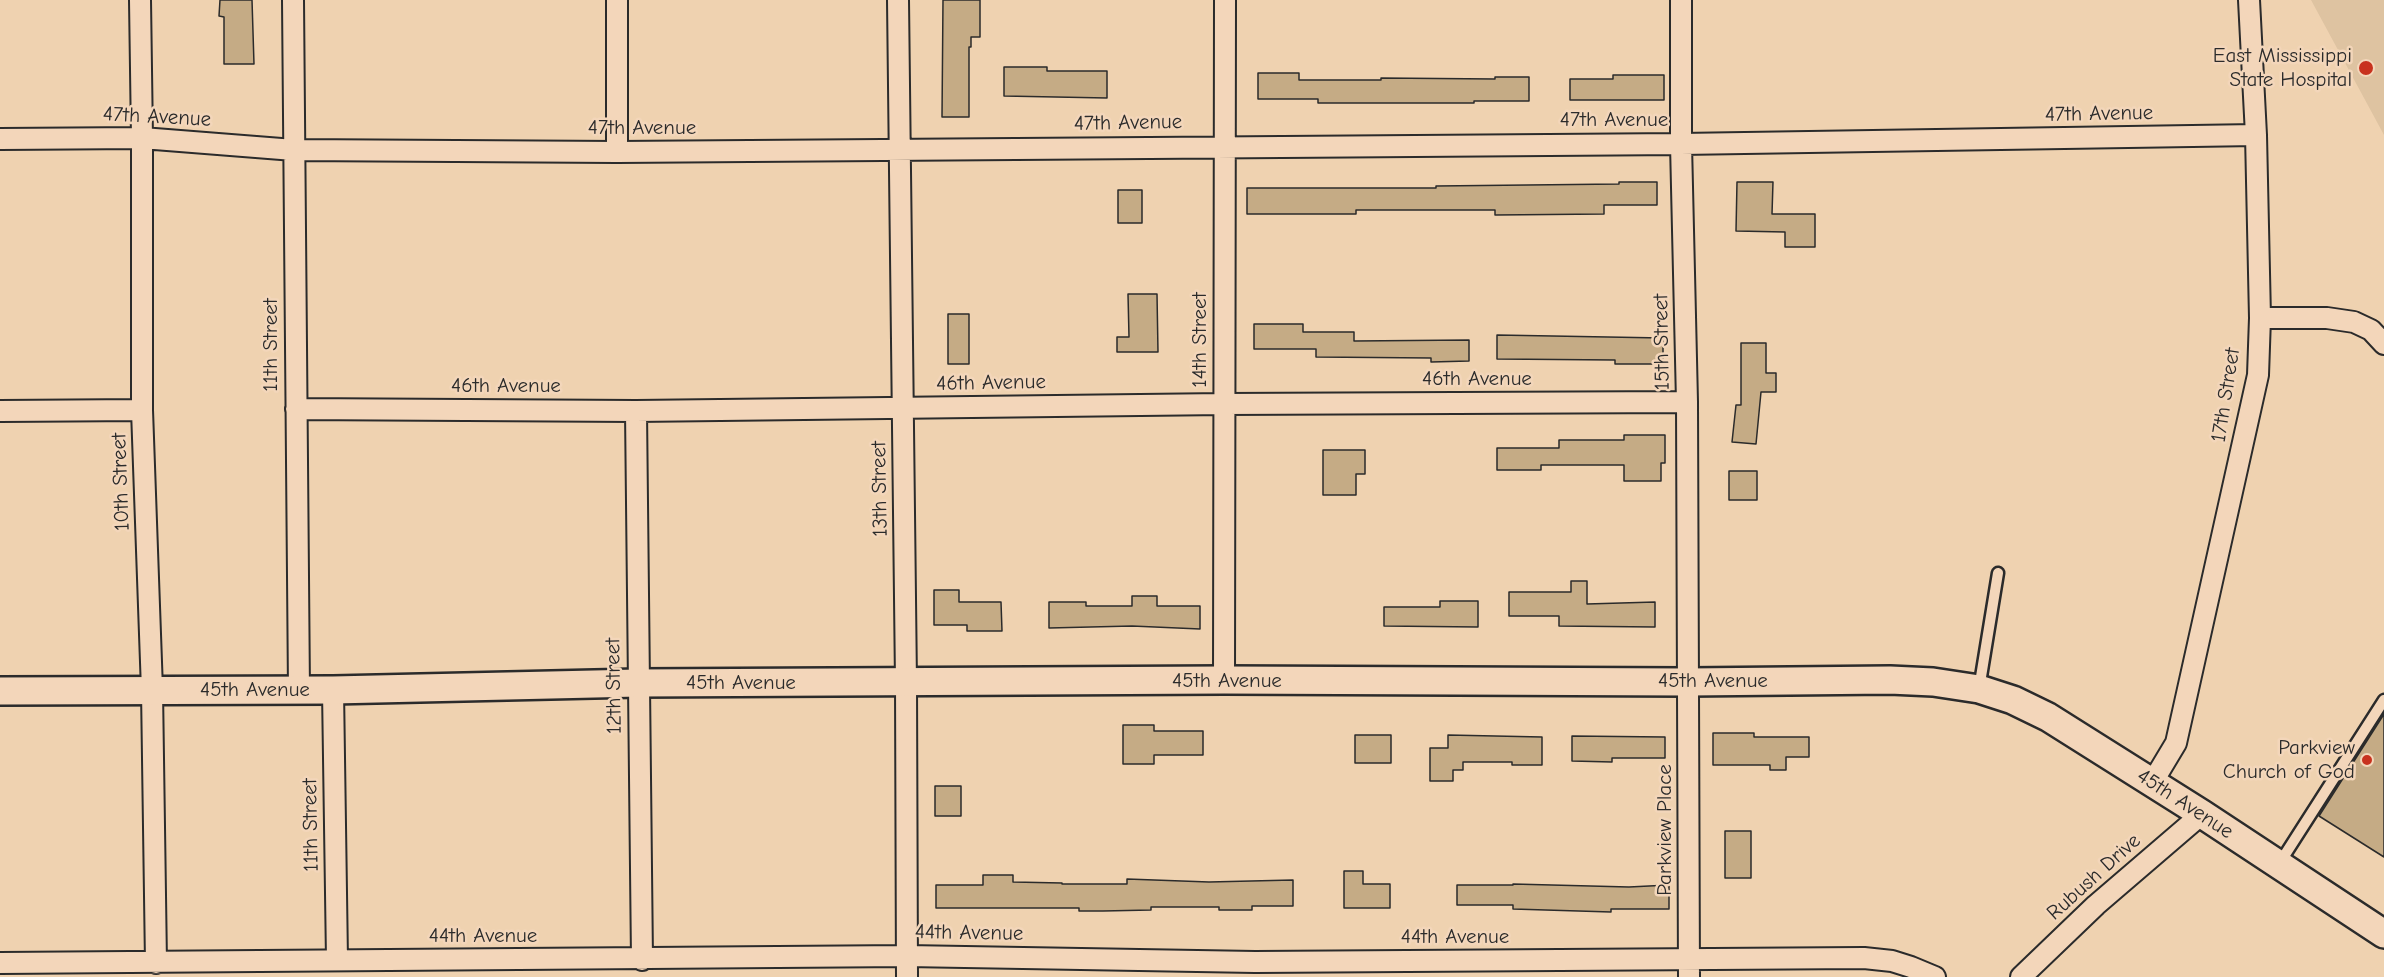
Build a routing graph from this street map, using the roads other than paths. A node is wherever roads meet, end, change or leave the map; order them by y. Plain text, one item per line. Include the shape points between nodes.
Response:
1 (140, 0) edge
2 (293, 0) edge
3 (617, 0) edge
4 (898, 0) edge
5 (1225, 0) edge
6 (1681, 0) edge
7 (2249, 0) edge
8 (2256, 135) junction
9 (142, 138) junction
10 (0, 139) edge
11 (1681, 144) junction
12 (1224, 146) junction
13 (294, 150) junction
14 (901, 150) junction
15 (617, 152) junction
16 (2260, 318) junction
17 (2384, 344) edge
18 (1687, 402) junction
19 (1224, 404) junction
20 (903, 408) junction
21 (296, 409) junction
22 (142, 410) junction
23 (0, 411) edge
24 (636, 411) junction
25 (1998, 573) dead end
26 (1224, 680) junction
27 (906, 682) junction
28 (1688, 682) junction
29 (638, 683) junction
30 (1979, 689) junction
31 (152, 690) junction
32 (298, 690) junction
33 (333, 690) junction
34 (0, 691) edge
35 (2384, 700) edge
36 (2152, 783) junction
37 (2202, 814) junction
38 (2278, 865) junction
39 (2384, 934) edge
40 (907, 956) junction
41 (337, 960) junction
42 (642, 960) junction
43 (0, 963) edge
44 (156, 963) junction
45 (1689, 968) edge
46 (907, 977) edge
47 (1935, 977) edge
48 (2021, 977) edge

1 - 9 street, 10th Street
2 - 13 street, 11th Street
3 - 15 street
4 - 14 street, 13th Street
5 - 12 street, 14th Street
6 - 11 street, 15th Street
7 - 8 street, 17th Street
8 - 11 street, 47th Avenue
8 - 16 street, 17th Street
9 - 10 street, 47th Avenue
9 - 13 street, 47th Avenue
9 - 22 street, 10th Street
11 - 12 street, 47th Avenue
11 - 18 street, 15th Street
12 - 14 street, 47th Avenue
12 - 19 street, 14th Street
13 - 15 street, 47th Avenue
13 - 21 street, 11th Street
14 - 15 street, 47th Avenue
14 - 20 street, 13th Street
16 - 17 street via 2354,322 2371,330
16 - 36 street, 17th Street via 2258,375 2176,744
18 - 19 street, 46th Avenue
18 - 28 street, 15th Street
19 - 20 street, 46th Avenue
19 - 26 street, 14th Street
20 - 24 street, 46th Avenue
20 - 27 street, 13th Street
21 - 24 street, 46th Avenue
21 - 32 street, 11th Street
22 - 23 street
22 - 31 street, 10th Street
24 - 29 street, 12th Street
25 - 30 lane
26 - 27 street, 45th Avenue
26 - 28 street, 45th Avenue
27 - 29 street, 45th Avenue
27 - 40 street, 13th Street
28 - 30 street, 45th Avenue via 1890,680
28 - 45 street, Parkview Place
29 - 33 street, 45th Avenue
29 - 42 street, 12th Street
30 - 36 street, 45th Avenue via 2048,717
31 - 32 street, 45th Avenue
31 - 34 street, 45th Avenue
31 - 44 street, 10th Street
32 - 33 street, 45th Avenue
33 - 41 street, 11th Street
35 - 38 lane
36 - 37 street, 45th Avenue
37 - 38 street, 45th Avenue
37 - 48 street, Rubush Drive via 2096,905
38 - 39 street, 45th Avenue
40 - 42 street, 44th Avenue
40 - 45 street, 44th Avenue
40 - 46 street, 13th Street
41 - 42 street, 44th Avenue
41 - 44 street, 44th Avenue
43 - 44 street, 44th Avenue
45 - 47 street, 44th Avenue via 1864,958 1911,966

